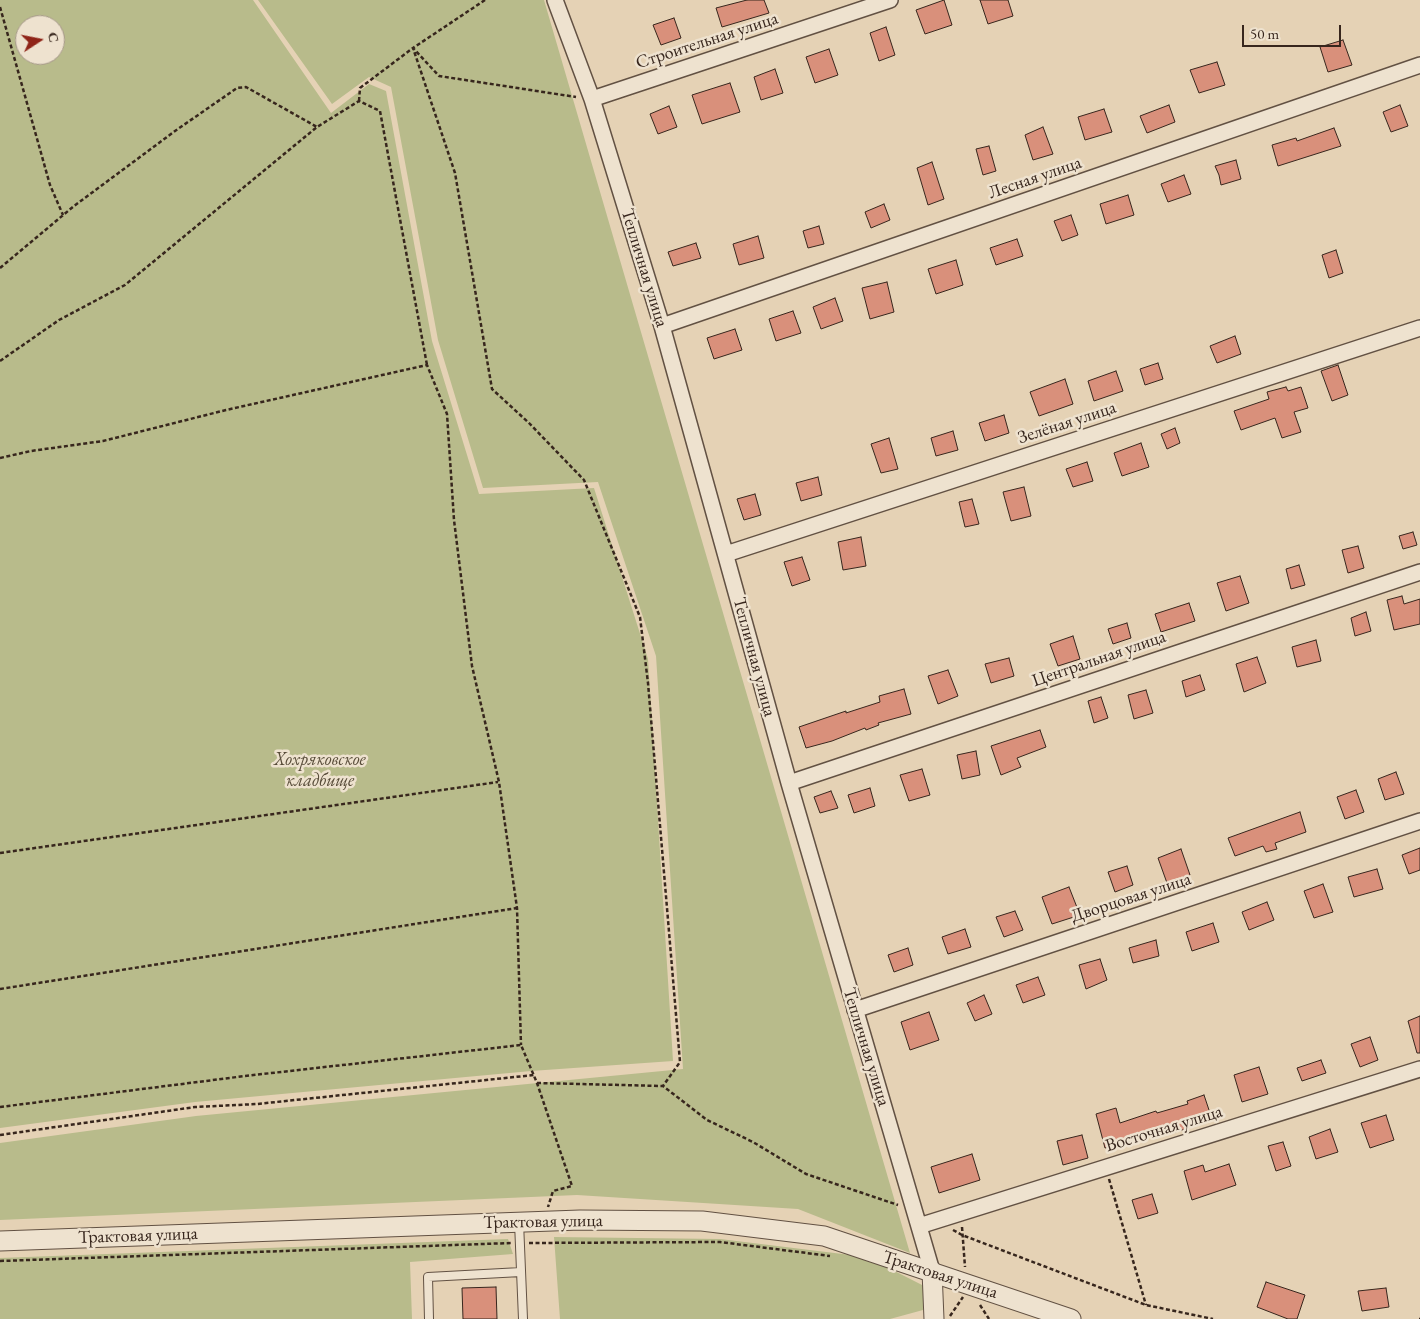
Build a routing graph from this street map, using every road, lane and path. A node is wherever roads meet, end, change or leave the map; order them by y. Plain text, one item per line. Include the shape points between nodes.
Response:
1 (485, 0) edge
2 (555, 0) edge
3 (890, 0) edge
4 (0, 7) edge
5 (412, 48) junction
6 (1420, 65) edge
7 (592, 99) junction
8 (359, 101) junction
9 (317, 127) junction
10 (63, 215) junction
11 (0, 268) edge
12 (662, 326) junction
13 (1420, 328) edge
14 (0, 361) edge
15 (427, 365) junction
16 (0, 458) edge
17 (726, 554) junction
18 (1420, 572) edge
19 (499, 782) junction
20 (789, 783) junction
21 (1420, 821) edge
22 (0, 853) edge
23 (518, 908) junction
24 (0, 990) edge
25 (854, 1010) junction
26 (521, 1046) junction
27 (1420, 1068) edge
28 (534, 1075) junction
29 (537, 1083) junction
30 (663, 1086) junction
31 (0, 1107) edge
32 (0, 1135) edge
33 (1106, 1167) junction
34 (914, 1210) junction
35 (549, 1221) junction
36 (936, 1221) junction
37 (519, 1222) junction
38 (919, 1226) junction
39 (0, 1241) edge
40 (520, 1243) junction
41 (832, 1256) dead end
42 (0, 1261) edge
43 (932, 1271) junction
44 (521, 1272) junction
45 (964, 1296) dead end
46 (1146, 1305) junction
47 (429, 1319) edge
48 (523, 1319) edge
49 (934, 1319) edge
50 (948, 1319) edge
51 (1071, 1319) edge
52 (1213, 1319) edge

1 - 5 path
2 - 7 street, Тепличная улица
3 - 7 street, Строительная улица
4 - 10 path via 50,185
5 - 7 path via 440,76
5 - 8 path via 360,88
5 - 30 path via 454,173 492,389 584,480 640,617 680,1062
6 - 12 street, Лесная улица
7 - 12 street, Тепличная улица
8 - 9 path
8 - 15 path via 380,111
9 - 10 path via 246,87 236,88
9 - 14 path via 125,285 59,320
10 - 11 path
12 - 17 street, Тепличная улица
13 - 17 street, Зелёная улица
15 - 16 path via 102,441
15 - 19 path via 447,414 454,520 472,666
17 - 20 street, Тепличная улица
18 - 20 street, Центральная улица
19 - 22 path
19 - 23 path
20 - 25 street, Тепличная улица
21 - 25 street, Дворцовая улица
23 - 24 path
23 - 26 path
25 - 34 street, Тепличная улица
26 - 28 path
26 - 31 path
27 - 33 street, Восточная улица
28 - 29 path
28 - 32 path via 256,1104 195,1106
29 - 30 path
29 - 35 path via 572,1186 553,1191 548,1205
30 - 34 path via 707,1120 753,1142 806,1174
33 - 36 street, Восточная улица
33 - 46 path
34 - 38 street, Тепличная улица
35 - 37 street, Трактовая улица
35 - 43 street, Трактовая улица via 702,1221 824,1236
36 - 38 street, Восточная улица
36 - 46 path via 962,1235
37 - 39 street, Трактовая улица
37 - 40 lane
38 - 43 street, Тепличная улица
40 - 41 path via 720,1242
40 - 42 path
40 - 44 lane
43 - 49 street, Тепличная улица
43 - 51 street, Трактовая улица
44 - 47 lane via 428,1277
44 - 48 lane
45 - 50 path
46 - 52 path

